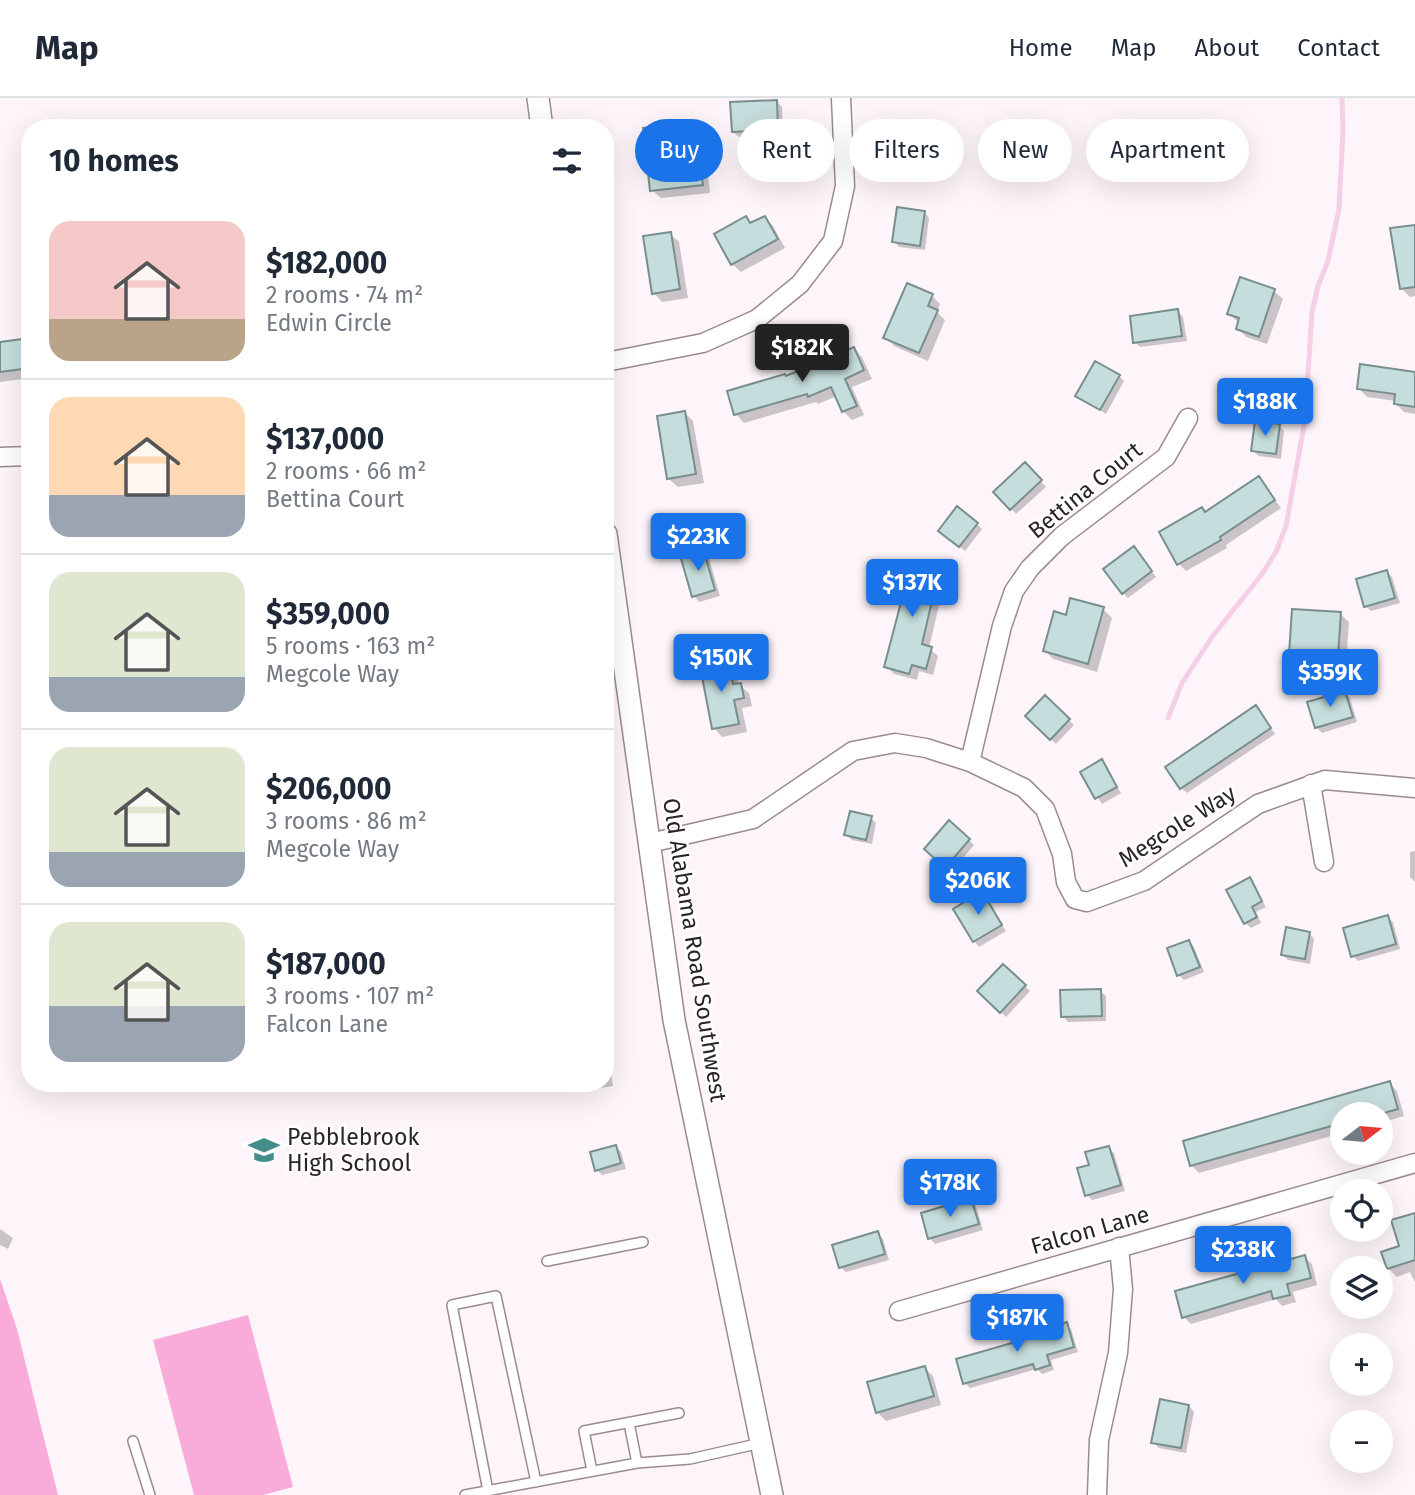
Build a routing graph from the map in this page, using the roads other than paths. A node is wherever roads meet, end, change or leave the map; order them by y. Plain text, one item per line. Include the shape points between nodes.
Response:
1 (538, 98) edge
2 (841, 98) edge
3 (541, 119) edge
4 (614, 360) edge
5 (1188, 418) dead end
6 (21, 456) edge
7 (0, 457) edge
8 (614, 590) edge
9 (970, 762) junction
10 (1311, 784) junction
11 (1415, 788) edge
12 (650, 842) junction
13 (1324, 862) dead end
14 (1415, 1163) edge
15 (643, 1242) dead end
16 (1119, 1247) junction
17 (547, 1261) dead end
18 (900, 1311) dead end
19 (679, 1413) dead end
20 (629, 1423) junction
21 (133, 1441) dead end
22 (761, 1443) junction
23 (637, 1463) junction
24 (592, 1471) junction
25 (536, 1482) junction
26 (488, 1491) junction
27 (150, 1495) edge
28 (465, 1495) edge
29 (772, 1495) edge
30 (1097, 1495) edge

1 - 3 street
2 - 4 street via 845,186 838,219 833,241 800,284 757,318 703,343
5 - 9 street, Bettina Court via 1166,457 1062,536 1014,591
6 - 7 street
8 - 12 street, Old Alabama Road Southwest
9 - 10 street, Megcole Way via 1024,788 1045,809 1062,855 1066,882 1075,899 1087,902 1144,881 1258,804
9 - 12 street, Megcole Way via 915,746 872,746 853,751 753,819
10 - 11 street, Megcole Way via 1325,780
10 - 13 street
12 - 22 street, Old Alabama Road Southwest via 674,1020
14 - 16 street, Falcon Lane
15 - 17 lane
16 - 18 street, Falcon Lane
16 - 30 street via 1123,1289 1118,1353 1099,1440
19 - 20 lane
20 - 23 lane
20 - 24 lane via 584,1432
21 - 27 lane
22 - 23 lane via 690,1459
22 - 29 street, Old Alabama Road Southwest
23 - 24 lane
24 - 25 lane
25 - 26 lane
25 - 26 lane via 496,1296 452,1305
26 - 28 lane

